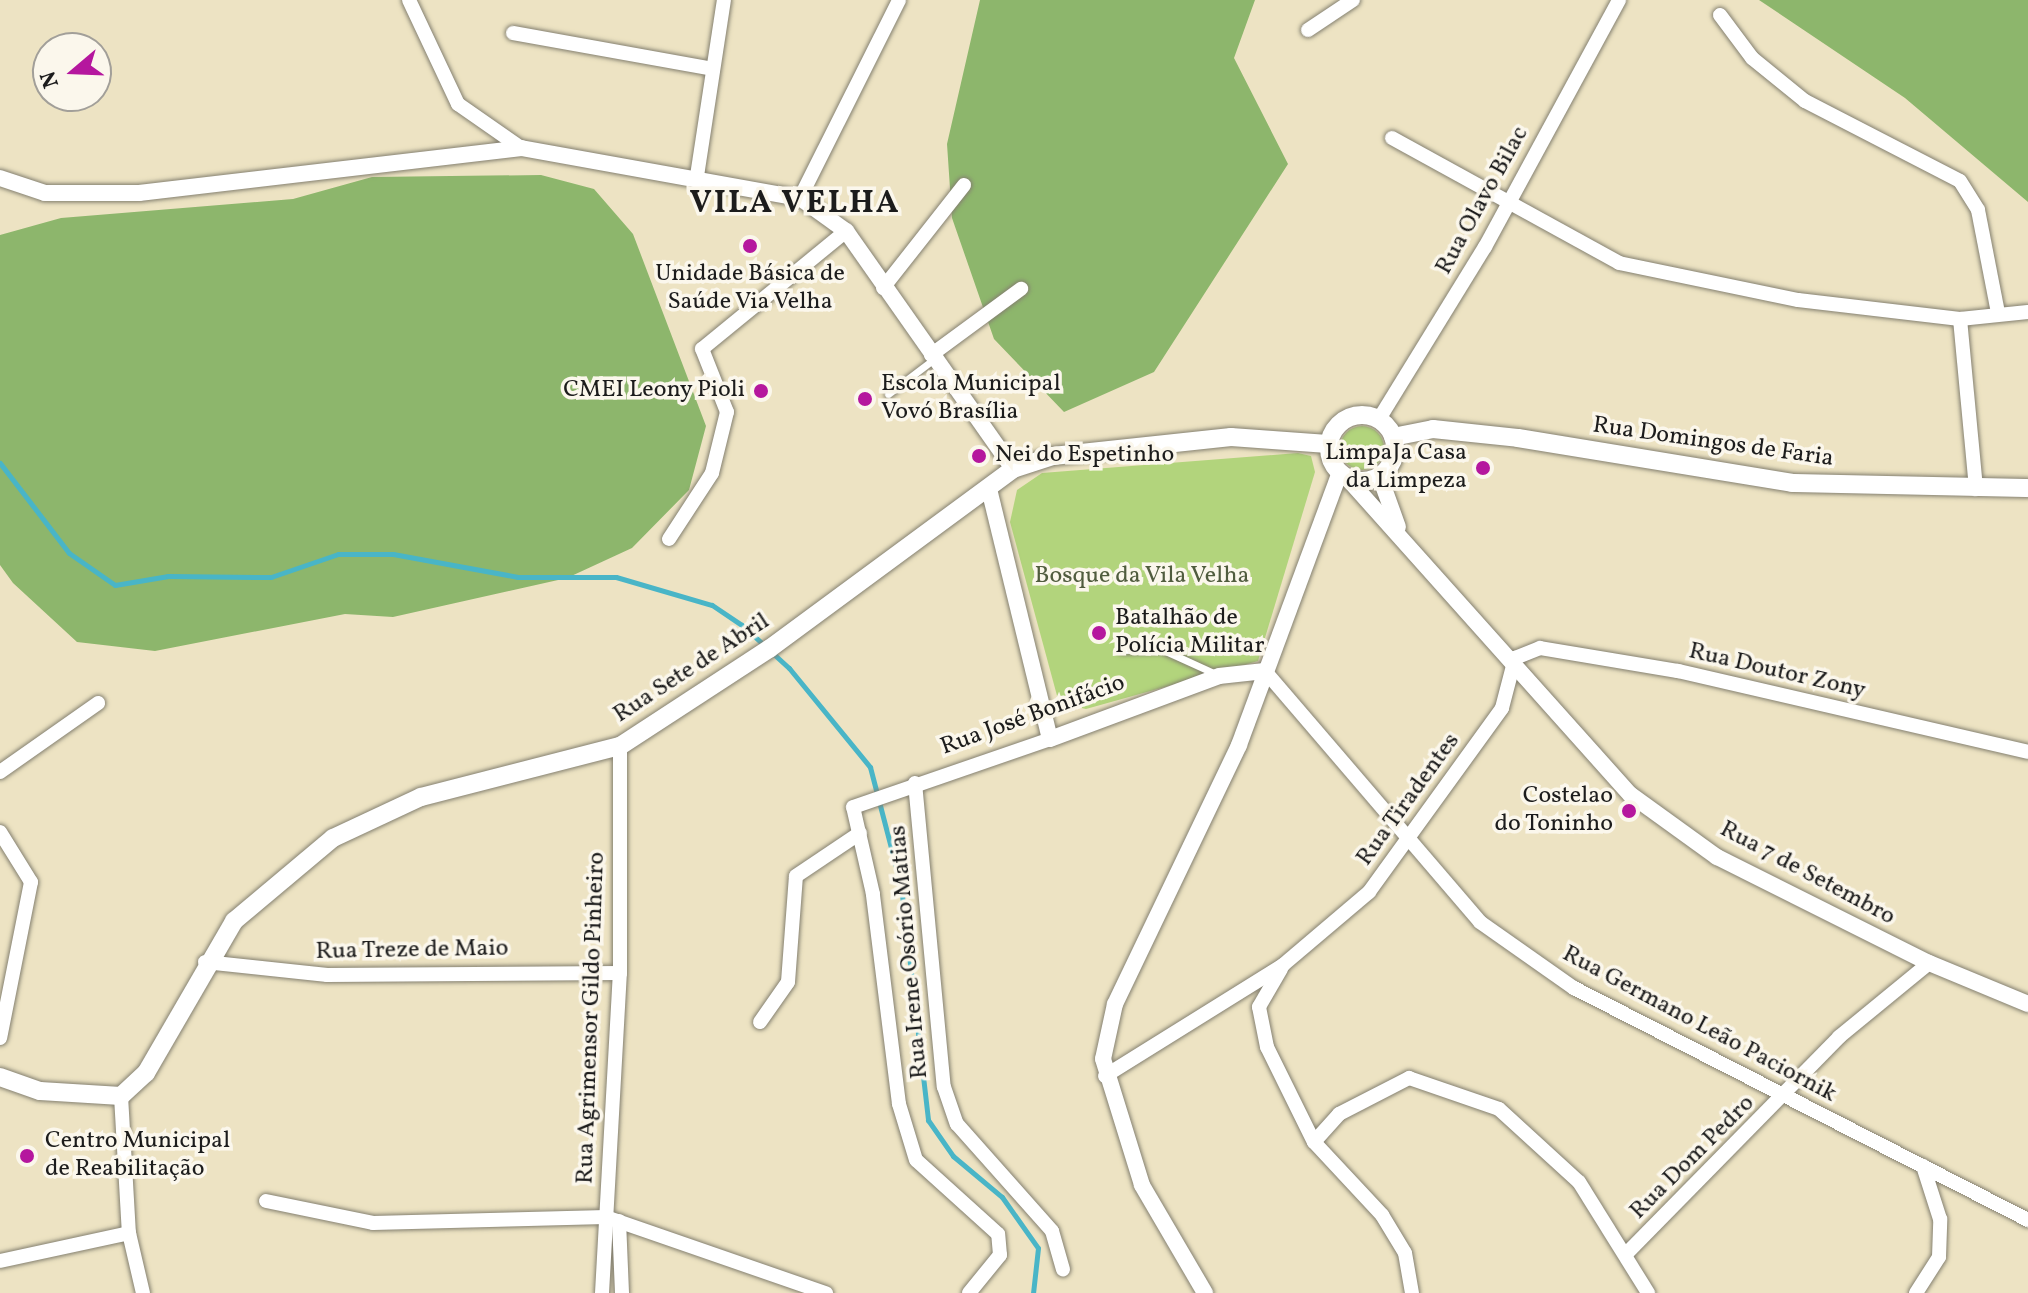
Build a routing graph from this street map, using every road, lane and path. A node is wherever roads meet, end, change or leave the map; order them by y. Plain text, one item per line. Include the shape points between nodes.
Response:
1 (409, 0) edge
2 (724, 0) edge
3 (899, 0) edge
4 (1353, 0) edge
5 (1619, 0) edge
6 (1720, 15) dead end
7 (1308, 30) dead end
8 (513, 33) dead end
9 (713, 69) junction
10 (1392, 138) dead end
11 (521, 148) junction
12 (697, 176) junction
13 (0, 178) edge
14 (964, 185) dead end
15 (800, 198) junction
16 (1509, 203) junction
17 (846, 231) junction
18 (883, 288) junction
19 (1021, 289) dead end
20 (2028, 312) edge
21 (1998, 313) junction
22 (1960, 319) junction
23 (933, 357) junction
24 (888, 394) dead end
25 (1379, 419) junction
26 (1393, 437) junction
27 (1328, 444) junction
28 (1013, 469) junction
29 (1344, 476) junction
30 (1380, 477) junction
31 (2028, 488) edge
32 (989, 489) junction
33 (1976, 489) junction
34 (1400, 533) junction
35 (669, 539) dead end
36 (1121, 650) dead end
37 (1515, 658) junction
38 (1265, 671) junction
39 (1219, 676) junction
40 (98, 703) dead end
41 (1050, 739) junction
42 (620, 746) junction
43 (2028, 752) edge
44 (0, 772) edge
45 (915, 783) junction
46 (0, 818) edge
47 (860, 833) junction
48 (4, 837) edge
49 (1407, 846) junction
50 (205, 962) junction
51 (1929, 963) junction
52 (1283, 965) junction
53 (620, 973) junction
54 (2028, 1004) edge
55 (760, 1022) dead end
56 (0, 1038) edge
57 (1105, 1076) junction
58 (0, 1077) edge
59 (121, 1096) junction
60 (1785, 1098) junction
61 (1314, 1142) junction
62 (1923, 1166) junction
63 (266, 1201) dead end
64 (612, 1219) junction
65 (2028, 1220) edge
66 (129, 1233) junction
67 (1627, 1253) junction
68 (0, 1261) edge
69 (1063, 1269) dead end
70 (143, 1293) edge
71 (602, 1293) edge
72 (622, 1293) edge
73 (826, 1293) edge
74 (969, 1293) edge
75 (1205, 1293) edge
76 (1412, 1293) edge
77 (1648, 1293) edge
78 (1916, 1293) edge

1 - 11 street via 458,104
2 - 9 street
3 - 15 street
4 - 7 street
5 - 16 street, Rua Olavo Bilac
6 - 21 street via 1752,58 1805,101 1960,181 1978,210
8 - 9 street
9 - 12 street
10 - 16 street
11 - 12 street
11 - 13 street via 139,193 45,193
12 - 15 street
14 - 18 street
15 - 17 street
16 - 22 street via 1619,263 1798,300
16 - 25 street, Rua Olavo Bilac
17 - 18 street
17 - 35 street via 702,349 727,412 712,473
18 - 23 street
19 - 23 street
20 - 21 street
21 - 22 street
22 - 33 street
23 - 24 lane
23 - 28 street
25 - 26 main road
25 - 27 main road via 1346,418
26 - 30 main road via 1393,459
26 - 33 main road, Rua Domingos de Faria via 1433,429 1792,483
27 - 28 main road, Rua Sete de Abril via 1231,437 1053,456
27 - 29 main road
28 - 32 main road, Rua Sete de Abril
29 - 30 main road
29 - 34 street, Rua 7 de Setembro
29 - 38 street
30 - 34 street, Rua 7 de Setembro
31 - 33 main road, Rua Domingos de Faria
32 - 41 street
32 - 42 main road, Rua Sete de Abril via 769,649
34 - 37 street, Rua 7 de Setembro
36 - 39 lane via 1161,649
37 - 43 street, Rua Doutor Zony via 1540,648 1576,651
37 - 49 street, Rua Tiradentes via 1502,708
37 - 51 street, Rua 7 de Setembro via 1631,795 1717,857
38 - 39 street, Rua José Bonifácio
38 - 49 street, Rua Germano Leão Paciornik
38 - 57 street via 1239,745 1115,1004
39 - 41 street, Rua José Bonifácio
40 - 44 street
41 - 45 street, Rua José Bonifácio
42 - 50 main road, Rua Sete de Abril via 421,797 333,838 234,921
42 - 53 street, Rua Agrimensor Gildo Pinheiro
45 - 47 street, Rua José Bonifácio via 853,807
45 - 69 street, Rua Irene Osório Matias via 944,1087 957,1124 1052,1231
46 - 48 street
47 - 55 street via 796,876 788,982
47 - 74 street via 899,1104 916,1160 998,1234 1000,1255
48 - 56 street via 31,882
49 - 52 street, Rua Tiradentes via 1369,892
49 - 60 street, Rua Germano Leão Paciornik via 1480,922 1574,988
50 - 53 street, Rua Treze de Maio via 327,975
50 - 59 main road, Rua Sete de Abril via 146,1073
51 - 54 street, Rua 7 de Setembro
51 - 60 street, Rua Dom Pedro via 1839,1037
52 - 57 street, Rua Tiradentes
52 - 61 street via 1259,1007 1267,1047
53 - 64 street, Rua Agrimensor Gildo Pinheiro
57 - 75 street via 1142,1185
58 - 59 main road via 40,1091
59 - 66 street
60 - 62 street, Rua Germano Leão Paciornik
60 - 67 street, Rua Dom Pedro
61 - 67 street via 1339,1114 1409,1078 1439,1084 1499,1109 1537,1139 1579,1182
61 - 76 street via 1382,1215 1405,1253
62 - 65 street, Rua Germano Leão Paciornik
62 - 78 street via 1940,1219 1939,1257
63 - 64 street via 373,1223
64 - 71 street, Rua Agrimensor Gildo Pinheiro
64 - 72 street
64 - 73 street
66 - 68 street
66 - 70 street
67 - 77 street

